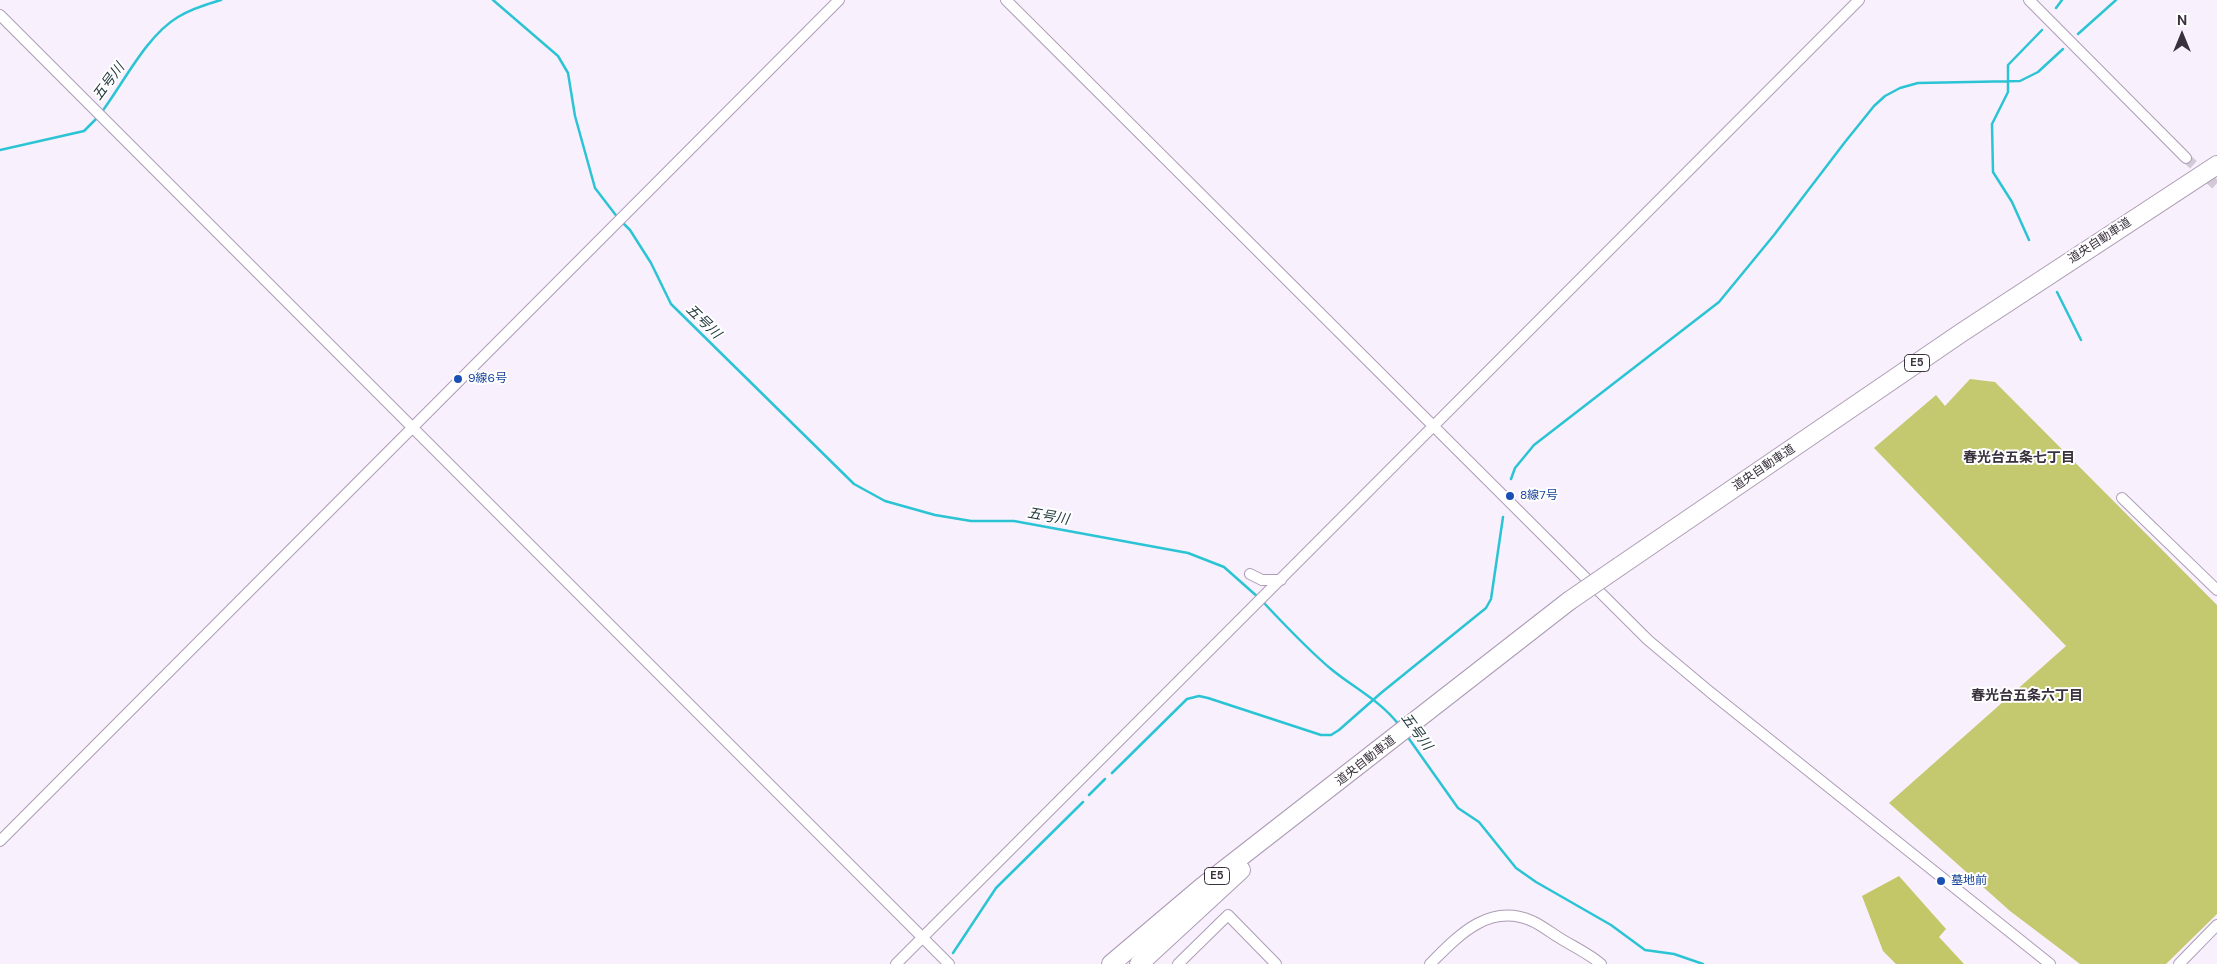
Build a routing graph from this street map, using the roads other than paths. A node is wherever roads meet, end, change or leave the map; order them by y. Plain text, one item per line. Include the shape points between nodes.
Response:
1 (839, 0) edge
2 (1006, 0) edge
3 (1859, 0) edge
4 (2029, 0) edge
5 (0, 15) edge
6 (2186, 158) tunnel mouth
7 (2217, 165) edge
8 (1434, 425) junction
9 (412, 428) junction
10 (2122, 498) dead end
11 (1250, 574) dead end
12 (1281, 580) junction
13 (2217, 590) edge
14 (1326, 792) junction
15 (0, 841) edge
16 (2217, 925) edge
17 (923, 937) junction
18 (2186, 956) junction
19 (1598, 963) edge
20 (896, 964) edge
21 (949, 964) edge
22 (1111, 964) edge
23 (1139, 964) edge
24 (1178, 964) edge
25 (1276, 964) edge
26 (1430, 964) edge
27 (2050, 964) edge
28 (2179, 964) edge
29 (2194, 964) edge

1 - 9 street
2 - 8 street
3 - 8 street
4 - 6 street
5 - 9 street
7 - 14 highway, 道央自動車道 / E5, bridge via 1969,328 1569,601
8 - 12 street
8 - 27 street via 1648,640
9 - 15 street
9 - 17 street
10 - 13 street
11 - 12 street via 1262,580
12 - 17 street
14 - 22 highway, 道央自動車道 / E5
14 - 23 highway, 道央自動車道 / E5
16 - 18 street
17 - 20 street
17 - 21 street
18 - 28 street
18 - 29 street
19 - 26 street via 1533,921 1506,916 1489,918 1474,925
24 - 25 street via 1228,915

